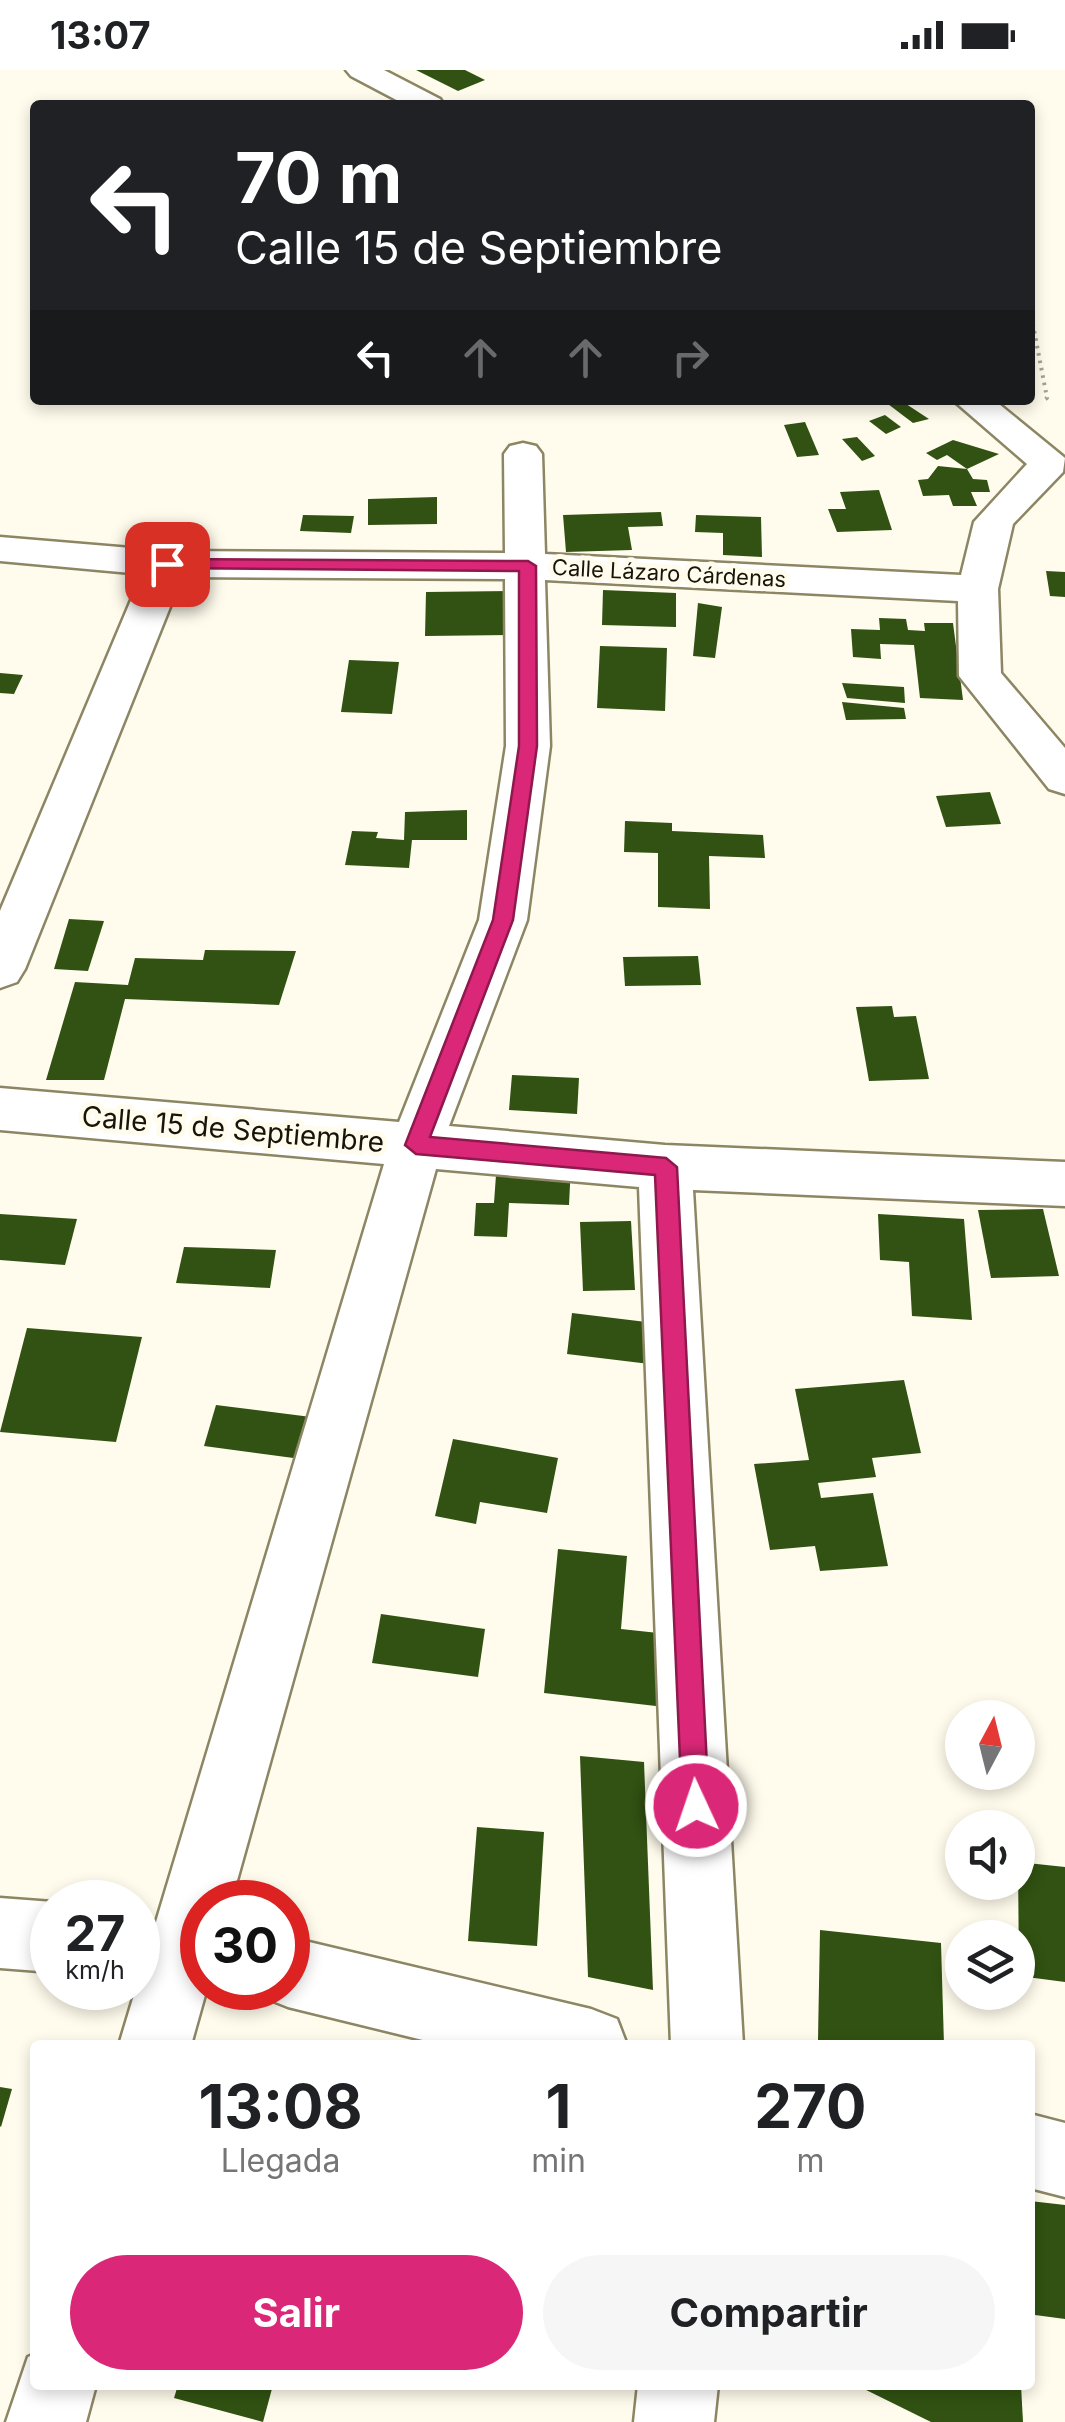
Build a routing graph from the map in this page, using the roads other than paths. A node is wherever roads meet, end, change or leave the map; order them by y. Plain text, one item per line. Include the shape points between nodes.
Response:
1 (361, 70) edge
2 (419, 100) edge
3 (977, 405) edge
4 (523, 454) dead end
5 (1057, 465) edge
6 (0, 549) edge
7 (167, 564) junction
8 (528, 566) junction
9 (978, 589) junction
10 (1065, 778) edge
11 (0, 970) edge
12 (0, 1109) edge
13 (416, 1145) junction
14 (666, 1167) junction
15 (1065, 1184) edge
16 (0, 1933) edge
17 (30, 1935) edge
18 (174, 1948) edge
19 (310, 1977) edge
20 (155, 2040) edge
21 (569, 2040) edge
22 (707, 2040) edge
23 (1035, 2153) edge
24 (1065, 2160) edge
25 (55, 2390) edge
26 (677, 2390) edge
27 (46, 2422) edge
28 (674, 2422) edge

1 - 2 street
3 - 5 street
4 - 8 street
5 - 9 street via 1022,488 994,522
6 - 7 street, Calle Lázaro Cárdenas
7 - 8 street, Calle Lázaro Cárdenas
7 - 11 street
8 - 9 street, Calle Lázaro Cárdenas
8 - 13 street via 528,746 503,920
9 - 10 street via 980,676
12 - 13 street, Calle 15 de Septiembre
13 - 14 street, Calle 15 de Septiembre
13 - 18 street
14 - 15 street, Calle 15 de Septiembre
14 - 22 street
16 - 17 street
18 - 20 street
19 - 21 street
23 - 24 street
25 - 27 street
26 - 28 street

